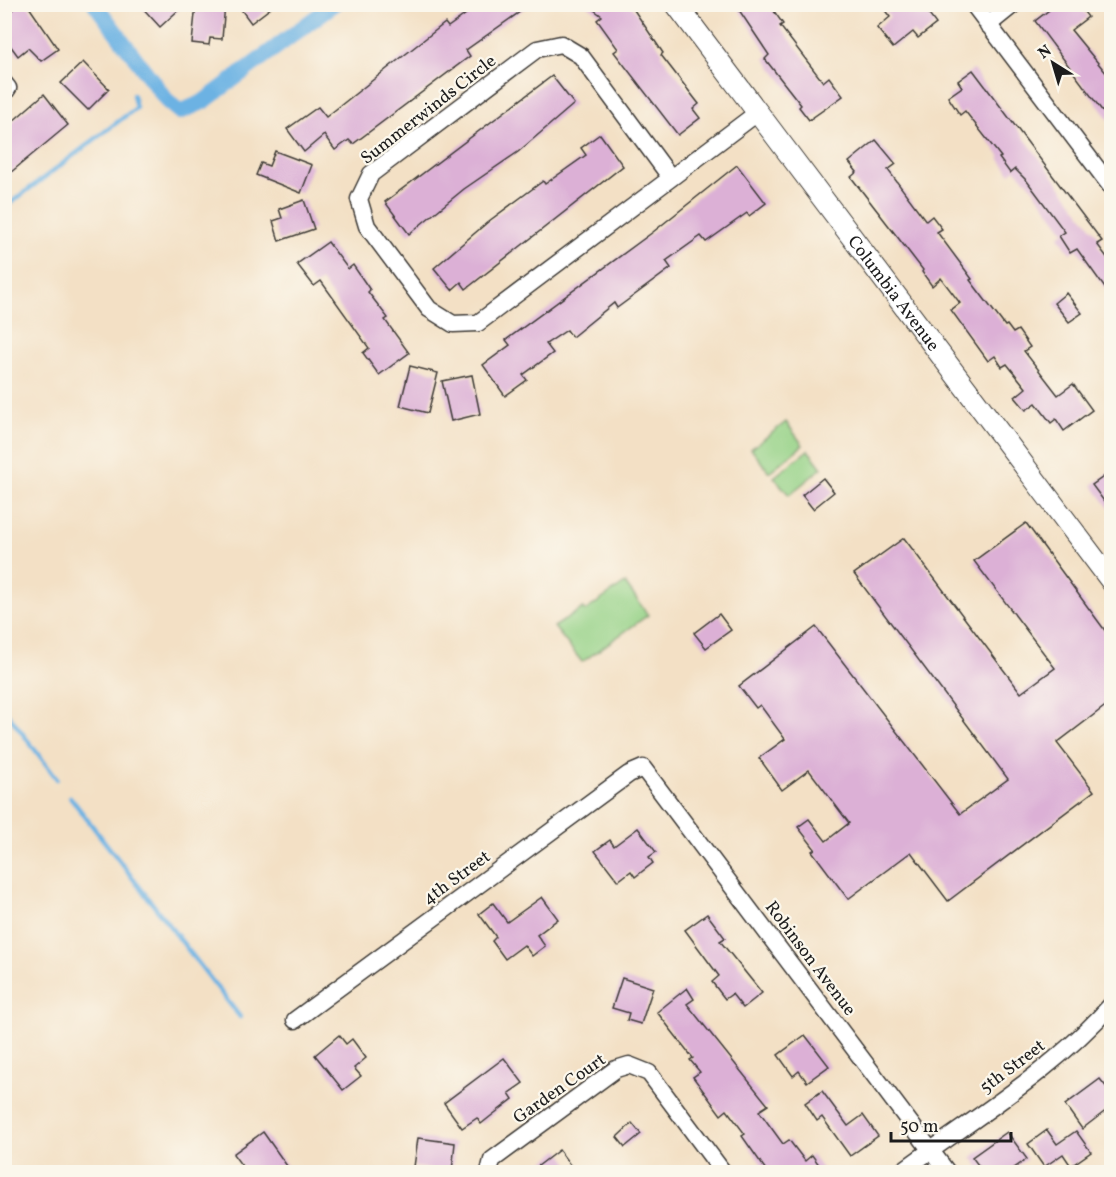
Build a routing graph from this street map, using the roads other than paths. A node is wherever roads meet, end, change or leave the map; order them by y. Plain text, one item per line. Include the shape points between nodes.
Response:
1 (676, 4) edge
2 (973, 4) edge
3 (1014, 4) edge
4 (988, 25) junction
5 (4, 83) edge
6 (4, 94) edge
7 (757, 113) junction
8 (671, 178) junction
9 (1112, 188) edge
10 (1112, 582) edge
11 (643, 768) joint
12 (1112, 1004) edge
13 (1112, 1013) edge
14 (295, 1020) dead end
15 (1091, 1027) junction
16 (931, 1150) junction
17 (489, 1173) edge
18 (723, 1173) edge
19 (901, 1173) edge
20 (947, 1173) edge

1 - 7 street, Columbia Avenue
2 - 4 street
3 - 4 street
4 - 9 street
5 - 6 street via 8,88
7 - 8 street, Summerwinds Circle
7 - 10 street, Columbia Avenue
8 - 8 street, Summerwinds Circle via 581,56 561,44 537,49 371,174 359,199 367,225 429,309 453,324 478,323
11 - 14 street, 4th Street via 629,774
11 - 16 street, Robinson Avenue
12 - 15 street, 5th Street
13 - 15 street
15 - 16 street, 5th Street via 1054,1060
16 - 19 street, 5th Street
16 - 20 street, Robinson Avenue
17 - 18 street, Garden Court via 492,1160 616,1069 629,1065 649,1073

